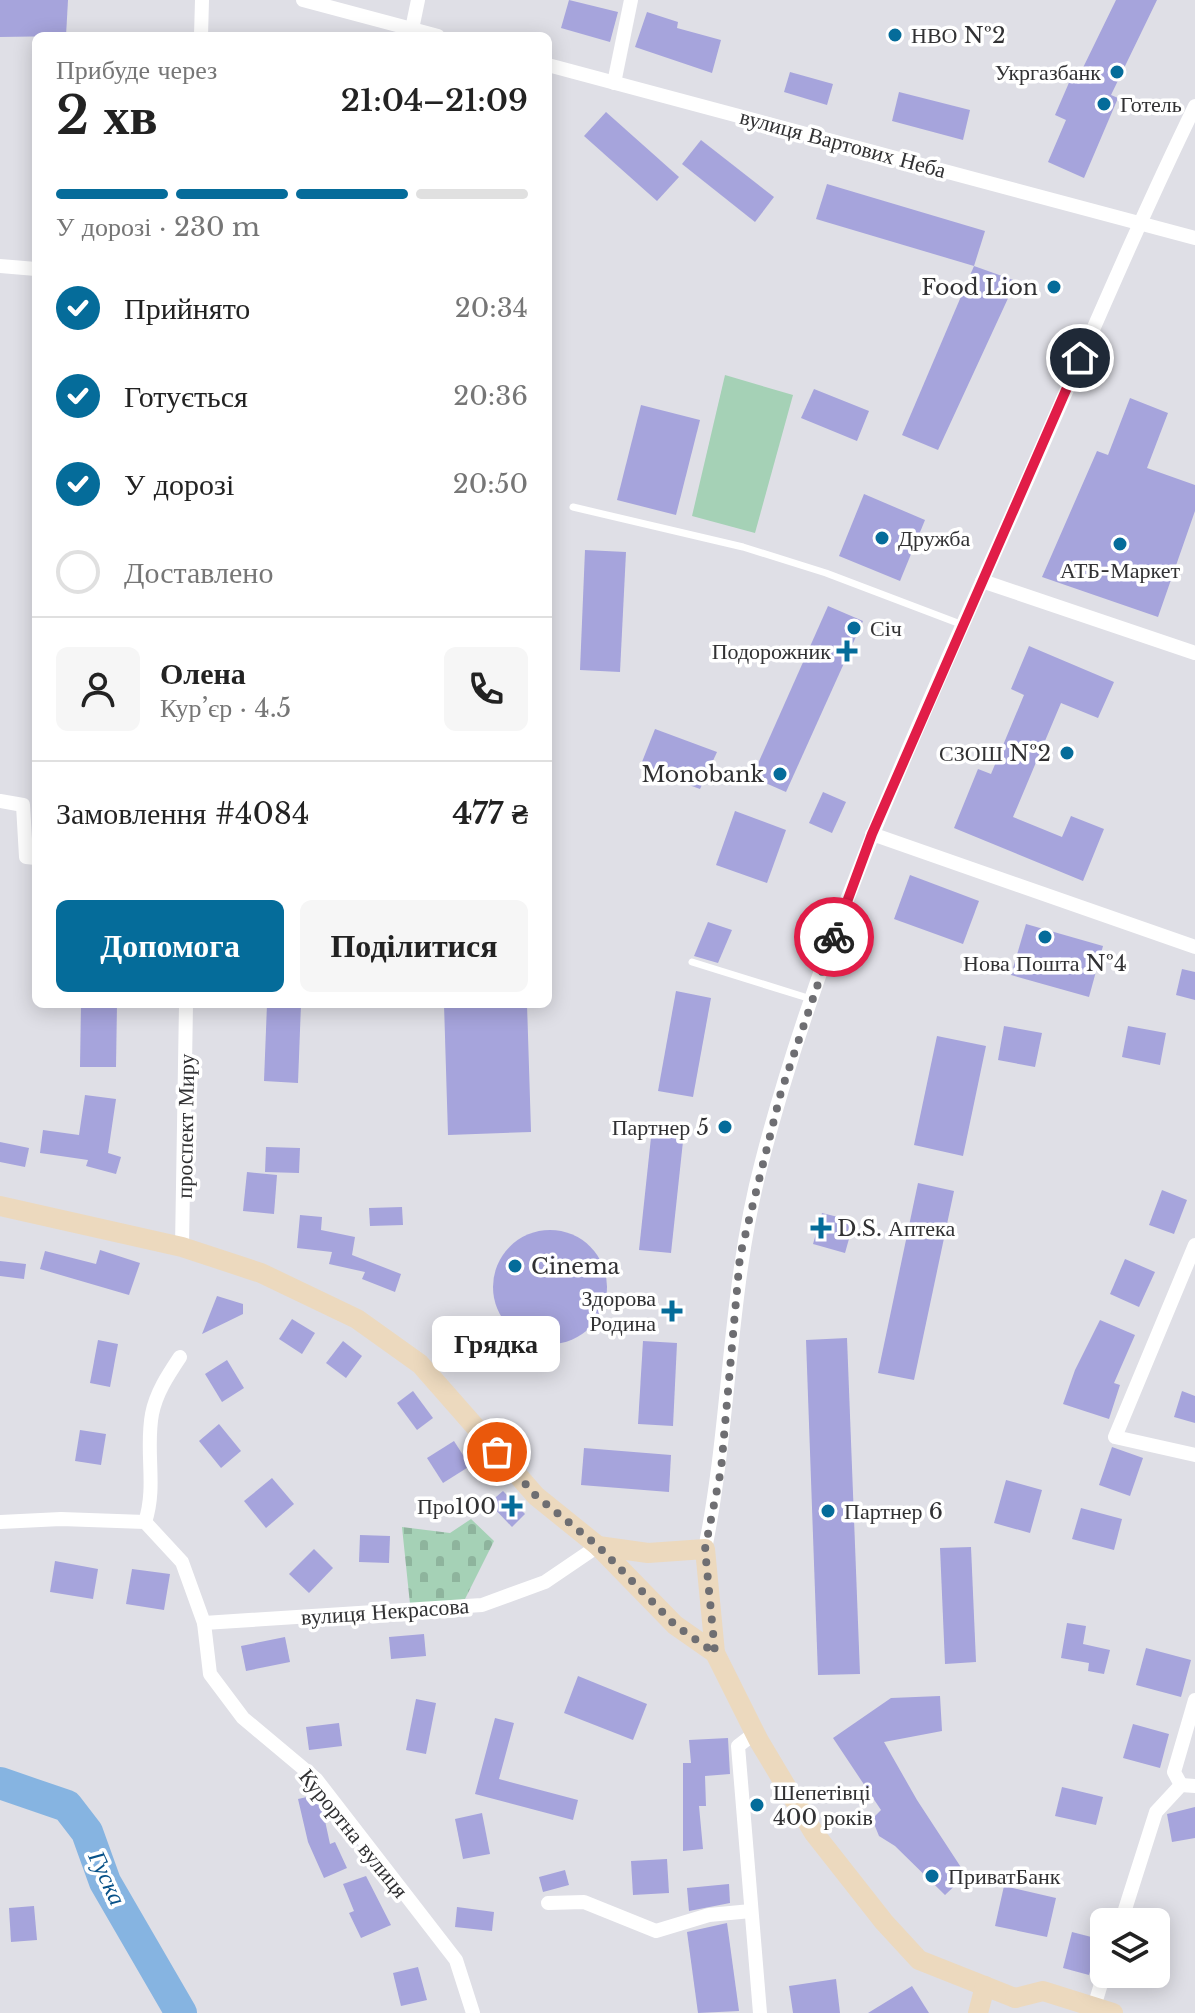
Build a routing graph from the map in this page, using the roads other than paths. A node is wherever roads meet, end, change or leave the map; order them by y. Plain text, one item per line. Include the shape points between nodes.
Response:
1 (202, 0) edge
2 (303, 0) edge
3 (418, 0) edge
4 (631, 0) edge
5 (412, 29) junction
6 (201, 32) edge
7 (423, 32) edge
8 (552, 66) edge
9 (614, 83) junction
10 (1195, 106) edge
11 (1138, 223) junction
12 (1195, 238) edge
13 (0, 266) edge
14 (32, 269) edge
15 (573, 507) dead end
16 (982, 581) junction
17 (963, 625) junction
18 (1195, 653) edge
19 (0, 801) edge
20 (872, 834) junction
21 (32, 858) edge
22 (1195, 947) edge
23 (692, 962) dead end
24 (811, 999) junction
25 (186, 1008) edge
26 (0, 1206) edge
27 (1195, 1245) edge
28 (182, 1247) junction
29 (180, 1357) dead end
30 (1195, 1455) edge
31 (0, 1522) edge
32 (145, 1522) junction
33 (598, 1546) junction
34 (705, 1549) junction
35 (204, 1623) junction
36 (715, 1653) junction
37 (1195, 1700) edge
38 (755, 1733) junction
39 (1188, 1786) edge
40 (548, 1903) dead end
41 (1125, 1908) edge
42 (751, 1911) junction
43 (985, 1986) junction
44 (1104, 1988) edge
45 (1019, 2006) edge
46 (1103, 2010) edge
47 (473, 2013) edge
48 (760, 2013) edge
49 (978, 2013) edge

1 - 6 street
2 - 5 street
3 - 5 street
4 - 9 street
5 - 7 street
8 - 9 street, вулиця Вартових Неба
9 - 11 street, вулиця Вартових Неба
10 - 11 street
11 - 12 street, вулиця Вартових Неба
11 - 16 street
13 - 14 street
15 - 17 lane via 743,547
16 - 17 street
16 - 18 street
17 - 20 street
19 - 21 street via 23,805 26,857
20 - 22 street
20 - 24 street
23 - 24 lane
24 - 34 street via 781,1092 740,1256 721,1470
25 - 28 street, проспект Миру
26 - 28 main road
27 - 30 street via 1115,1437
28 - 33 main road via 261,1273 357,1319 420,1364 536,1496
29 - 32 street via 152,1413 152,1502
31 - 32 street
32 - 35 street, Курортна вулиця via 182,1562
33 - 34 main road via 648,1553
33 - 35 street, вулиця Некрасова via 545,1582 482,1605
33 - 36 main road via 675,1625
34 - 36 main road
35 - 47 street, Курортна вулиця via 210,1674 243,1718 316,1779 456,1960
36 - 38 main road
37 - 39 street via 1174,1772
38 - 42 street via 738,1746
38 - 43 main road via 814,1833 884,1922 919,1960
39 - 41 street via 1156,1812
40 - 42 street via 584,1902 656,1931 709,1915
42 - 48 street
43 - 45 main road
43 - 49 main road
44 - 46 street
45 - 46 main road via 1043,1991

